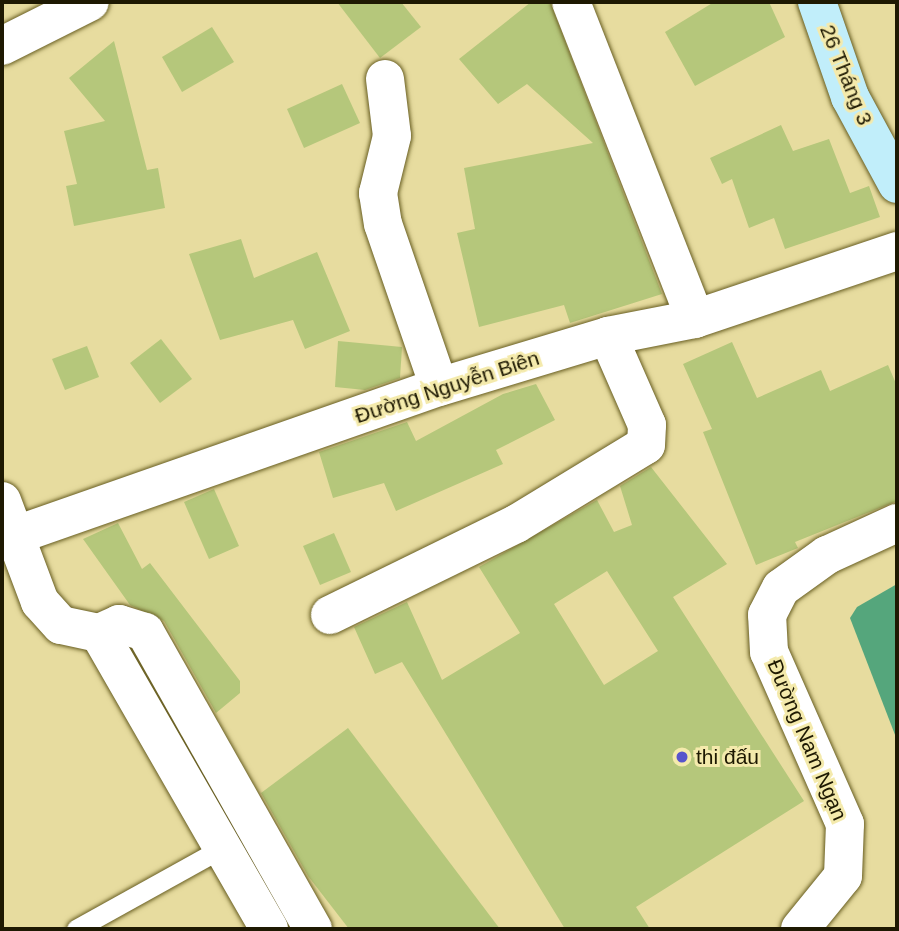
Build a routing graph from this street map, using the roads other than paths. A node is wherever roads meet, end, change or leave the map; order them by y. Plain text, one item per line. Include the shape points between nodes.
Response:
1 (90, 2) edge
2 (571, 2) edge
3 (817, 2) edge
4 (2, 46) edge
5 (385, 79) dead end
6 (897, 184) edge
7 (897, 251) edge
8 (695, 319) junction
9 (608, 336) junction
10 (439, 387) junction
11 (897, 523) edge
12 (6, 525) edge
13 (330, 615) dead end
14 (99, 633) junction
15 (222, 848) junction
16 (76, 929) edge
17 (269, 929) edge
18 (313, 929) edge
19 (800, 929) edge

1 - 4 street
2 - 8 street
3 - 6 street, 26 Tháng 3 via 850,97
5 - 10 street via 391,136 378,193 383,224 405,273
7 - 8 street, Đường Nguyễn Biên
8 - 9 street, Đường Nguyễn Biên
9 - 10 street, Đường Nguyễn Biên
9 - 13 street via 647,425 646,445 516,524
10 - 12 street, Đường Nguyễn Biên
11 - 19 street, Đường Nam Ngạn via 827,555 781,588 766,615 769,652 845,824 843,876
12 - 14 street via 40,602 61,625
14 - 15 street
14 - 18 street via 119,624 145,632
15 - 16 lane
15 - 17 street

